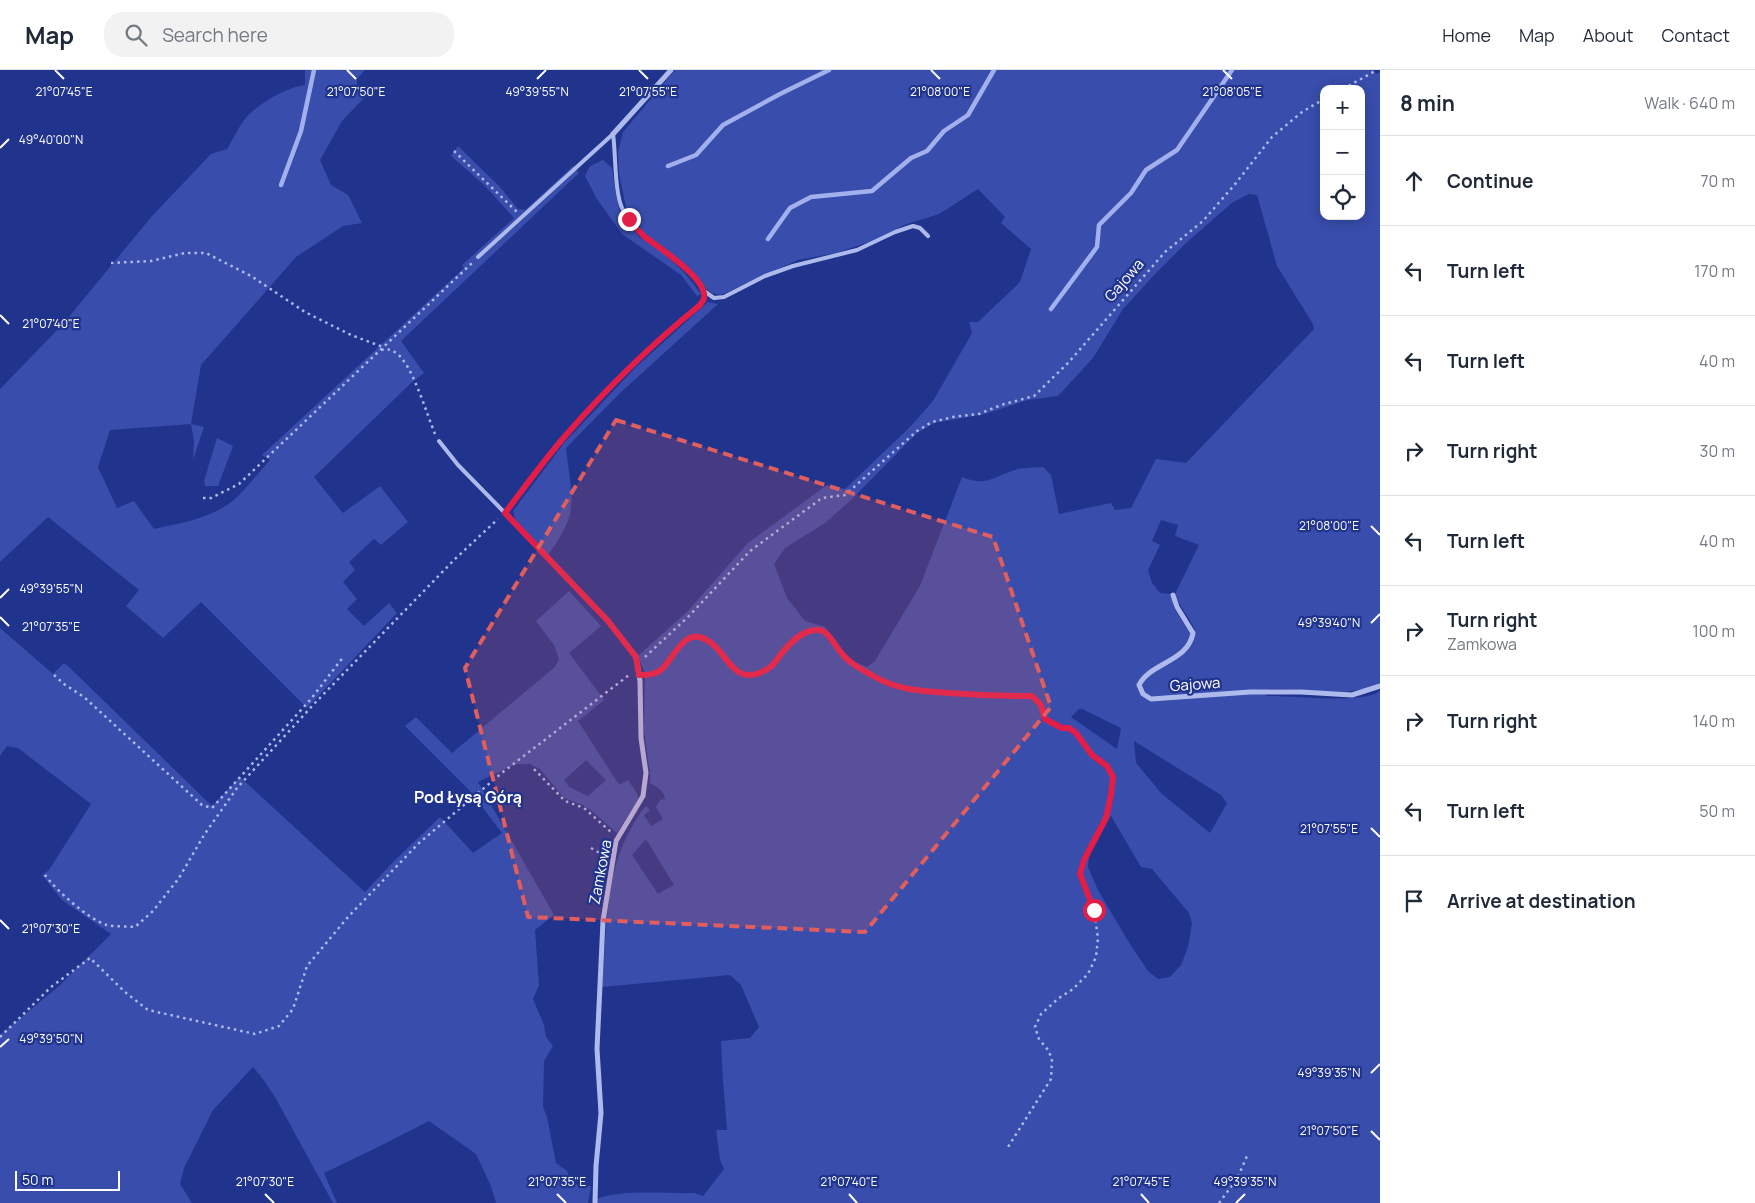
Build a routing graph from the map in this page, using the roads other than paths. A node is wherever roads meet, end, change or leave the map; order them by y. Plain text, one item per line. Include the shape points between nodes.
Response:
1 (671, 70) edge
2 (613, 134) junction
3 (928, 236) dead end
4 (478, 257) road end
5 (704, 291) junction
6 (439, 442) road end
7 (505, 513) junction
8 (1173, 595) dead end
9 (1380, 686) edge
10 (595, 1203) edge

1 - 2 street
2 - 4 lane
2 - 5 lane via 622,208 643,235 684,267
3 - 5 lane via 913,226 857,250 765,276 724,297 714,298
5 - 7 lane via 700,305 661,338 565,436
6 - 7 lane
7 - 10 street, Zamkowa via 608,621 636,657 639,675 640,738 646,773 643,796 618,839 603,921
8 - 9 street, Gajowa via 1193,633 1191,643 1183,652 1143,678 1139,685 1143,694 1151,699 1250,692 1352,695

